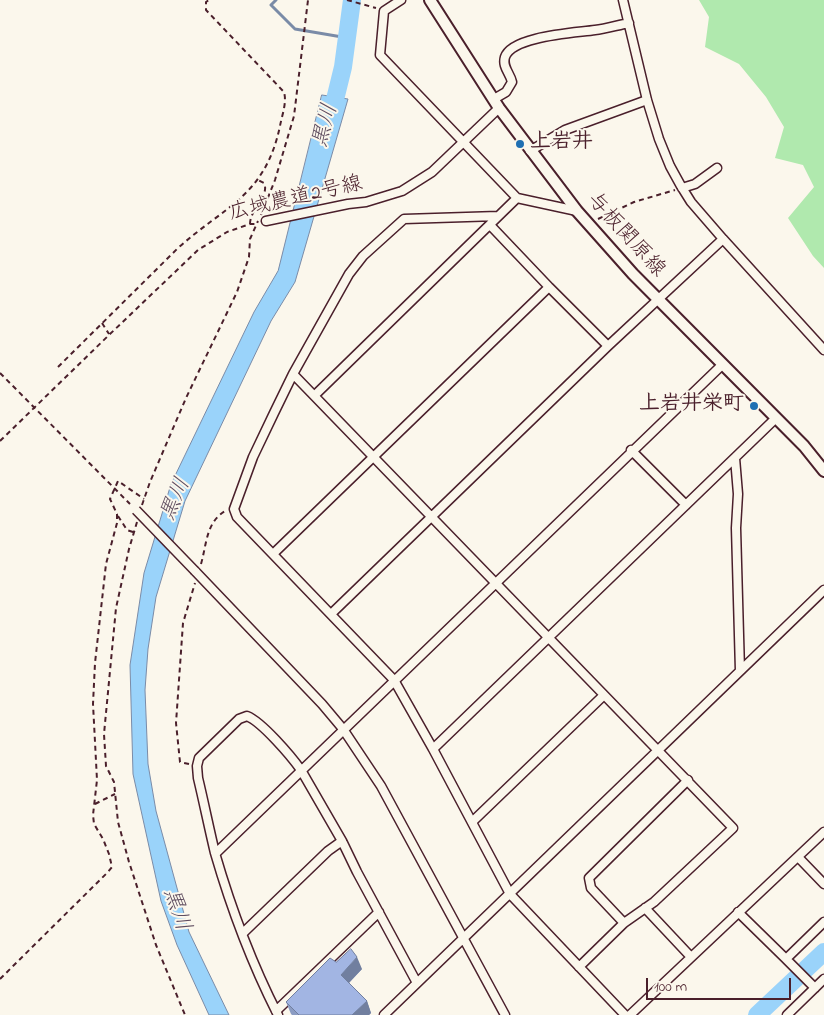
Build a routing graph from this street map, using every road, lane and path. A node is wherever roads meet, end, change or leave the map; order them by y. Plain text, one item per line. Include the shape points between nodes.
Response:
1 (209, 0) edge
2 (308, 0) edge
3 (347, 0) edge
4 (401, 0) edge
5 (430, 0) edge
6 (623, 0) edge
7 (380, 9) dead end
8 (629, 23) junction
9 (647, 100) junction
10 (496, 104) junction
11 (463, 143) junction
12 (530, 151) junction
13 (717, 168) dead end
14 (258, 180) junction
15 (682, 188) junction
16 (517, 198) junction
17 (577, 211) junction
18 (498, 216) junction
19 (266, 221) joint
20 (250, 224) junction
21 (257, 224) junction
22 (588, 224) junction
23 (490, 225) junction
24 (723, 239) junction
25 (549, 287) junction
26 (658, 299) junction
27 (102, 323) junction
28 (109, 334) junction
29 (608, 346) junction
30 (824, 350) edge
31 (723, 364) junction
32 (58, 367) dead end
33 (0, 373) edge
34 (293, 374) junction
35 (315, 395) junction
36 (34, 408) junction
37 (776, 418) junction
38 (0, 441) edge
39 (632, 450) junction
40 (373, 456) junction
41 (734, 458) junction
42 (824, 471) edge
43 (114, 488) junction
44 (144, 499) junction
45 (686, 505) junction
46 (138, 509) junction
47 (234, 509) junction
48 (117, 514) junction
49 (432, 517) junction
50 (138, 518) dead end
51 (134, 532) junction
52 (273, 554) junction
53 (196, 573) junction
54 (496, 583) junction
55 (824, 590) edge
56 (331, 614) junction
57 (549, 638) junction
58 (740, 671) junction
59 (394, 680) junction
60 (603, 696) junction
61 (343, 729) junction
62 (433, 749) junction
63 (658, 750) junction
64 (197, 766) junction
65 (301, 770) junction
66 (688, 780) junction
67 (115, 794) junction
68 (94, 804) junction
69 (472, 822) junction
70 (824, 833) edge
71 (342, 841) junction
72 (216, 853) junction
73 (798, 857) junction
74 (824, 884) edge
75 (510, 894) junction
76 (645, 908) junction
77 (379, 912) junction
78 (738, 912) junction
79 (824, 922) edge
80 (624, 923) junction
81 (242, 933) junction
82 (463, 939) junction
83 (691, 956) junction
84 (789, 962) junction
85 (579, 968) junction
86 (0, 979) edge
87 (824, 979) edge
88 (417, 983) junction
89 (812, 985) junction
90 (277, 1013) edge
91 (185, 1015) edge
92 (384, 1015) edge
93 (505, 1015) edge
94 (625, 1015) edge
95 (630, 1015) edge
96 (787, 1015) edge

1 - 14 path via 206,10 284,92 279,131
2 - 21 path via 294,116 275,180
3 - 7 path
4 - 11 street via 384,11 380,55
5 - 10 main road, 与板関原線
6 - 8 street
8 - 9 street
8 - 10 street, 広域農道2号線 via 568,32 515,46 504,60 512,82
9 - 12 street via 565,130
9 - 15 street via 670,166
10 - 11 street, 広域農道2号線
10 - 12 main road, 与板関原線
11 - 16 street
11 - 19 street, 広域農道2号線 via 432,172 402,191 366,202
12 - 17 main road, 与板関原線
13 - 15 street via 695,184
14 - 20 path via 266,187 250,217
14 - 27 path via 237,203 177,249
15 - 22 path via 634,202
15 - 24 street
16 - 17 street
16 - 18 street
17 - 22 main road, 与板関原線
18 - 23 street
18 - 34 street via 404,219 363,256 349,274
19 - 21 path, 広域農道2号線
20 - 21 path, 広域農道2号線
20 - 28 path, 広域農道2号線 via 227,232 198,250
21 - 44 path via 238,292 186,398
22 - 26 main road, 与板関原線
23 - 25 street
23 - 35 street
24 - 26 street
24 - 30 street
25 - 29 street
25 - 40 street
26 - 29 street
26 - 31 main road, 与板関原線
27 - 28 path
27 - 32 path
28 - 36 path, 広域農道2号線
29 - 49 street
31 - 37 main road, 与板関原線
31 - 39 street
33 - 36 path
34 - 35 street
34 - 47 street via 253,456
35 - 40 street
36 - 38 path, 広域農道2号線
36 - 43 path
37 - 41 street
37 - 42 main road, 与板関原線
39 - 45 street
39 - 54 street
40 - 49 street
40 - 52 street
41 - 45 street
41 - 58 street via 738,494
43 - 44 path via 118,481
43 - 46 path
43 - 48 path via 110,499
44 - 46 path
45 - 57 street
46 - 53 street, bridge
47 - 52 street via 236,517
47 - 53 path via 217,515 211,524
48 - 51 path via 126,530
48 - 68 path via 106,564 93,685 97,780
49 - 54 street
49 - 56 street
50 - 51 path
51 - 67 path via 116,608 105,717 106,766 114,782
52 - 56 street
53 - 61 street
53 - 64 path via 184,623 176,722 180,762
54 - 57 street
54 - 59 street
55 - 58 street
56 - 59 street
57 - 60 street
57 - 62 street
58 - 63 street
59 - 61 street
59 - 62 street
60 - 63 street
60 - 69 street
61 - 65 street
61 - 82 street via 381,786
62 - 69 street
63 - 66 street
63 - 75 street
64 - 65 street via 205,751 239,719 247,716 260,725
64 - 72 street
65 - 71 street
65 - 72 street
66 - 76 street via 733,828
66 - 80 street via 589,878 591,888
67 - 68 path
67 - 91 path via 118,822 129,862 156,945
68 - 86 path via 94,824 112,867
69 - 75 street
70 - 73 street
71 - 77 street
71 - 81 street
72 - 81 street
73 - 74 street
73 - 78 street
75 - 82 street
75 - 85 street
76 - 80 street
76 - 83 street
77 - 88 street
77 - 90 street
78 - 83 street
78 - 84 street
79 - 84 street
80 - 85 street
81 - 90 street
82 - 88 street
82 - 93 street
83 - 95 street
84 - 89 street
85 - 94 street
87 - 89 street
88 - 92 street
89 - 96 street

